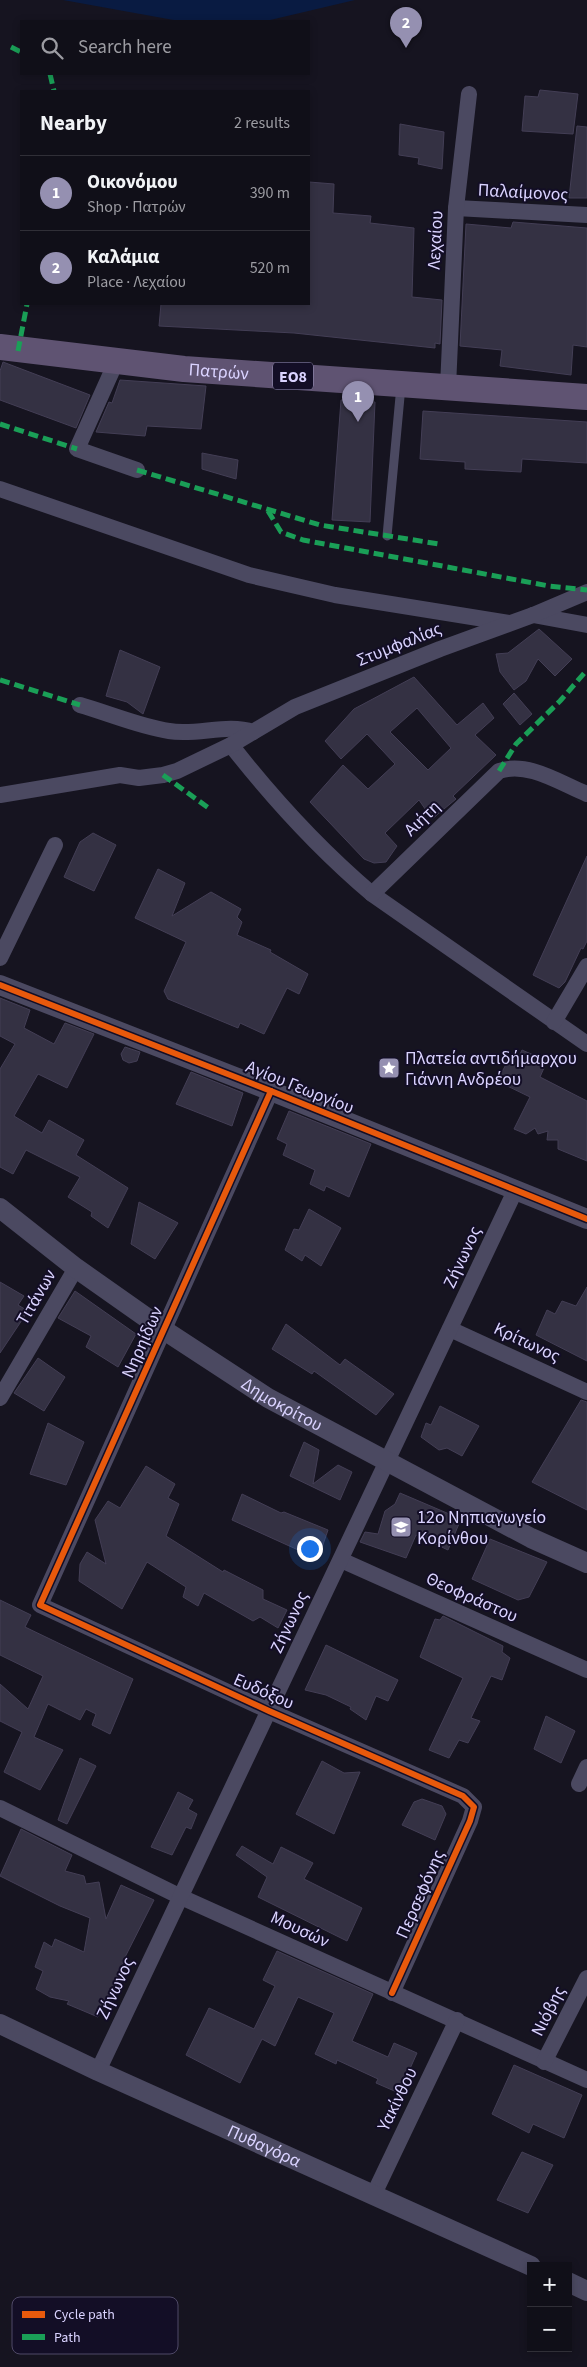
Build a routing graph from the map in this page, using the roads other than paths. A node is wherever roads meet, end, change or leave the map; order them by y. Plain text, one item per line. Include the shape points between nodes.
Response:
1 (469, 94) dead end
2 (456, 208) junction
3 (587, 215) edge
4 (0, 347) edge
5 (116, 362) junction
6 (402, 383) junction
7 (448, 387) junction
8 (587, 398) edge
9 (137, 470) dead end
10 (0, 489) edge
11 (387, 536) dead end
12 (587, 592) edge
13 (533, 616) junction
14 (511, 624) junction
15 (587, 625) edge
16 (80, 705) dead end
17 (253, 732) junction
18 (231, 745) junction
19 (587, 794) edge
20 (0, 795) edge
21 (55, 845) dead end
22 (372, 894) junction
23 (0, 958) edge
24 (587, 966) edge
25 (0, 985) edge
26 (554, 1022) junction
27 (587, 1044) edge
28 (271, 1091) junction
29 (515, 1191) junction
30 (0, 1208) edge
31 (587, 1219) edge
32 (76, 1268) junction
33 (450, 1329) junction
34 (164, 1330) junction
35 (587, 1392) edge
36 (0, 1398) edge
37 (387, 1463) junction
38 (341, 1560) junction
39 (587, 1563) edge
40 (40, 1605) joint
41 (587, 1670) edge
42 (269, 1710) junction
43 (587, 1767) edge
44 (579, 1784) dead end
45 (474, 1807) joint
46 (0, 1808) edge
47 (181, 1897) junction
48 (587, 1978) edge
49 (392, 1993) junction
50 (457, 2020) junction
51 (0, 2024) edge
52 (544, 2062) junction
53 (98, 2071) junction
54 (587, 2080) edge
55 (373, 2196) junction
56 (527, 2264) edge
57 (572, 2284) edge
58 (587, 2291) edge

1 - 2 street, Λεχαίου
2 - 3 street, Παλαίμονος
2 - 7 street, Λεχαίου
4 - 5 main road, Πατρών / ΕΟ8
5 - 6 main road, Πατρών / ΕΟ8
5 - 9 street via 77,449
6 - 7 main road, Πατρών / ΕΟ8
6 - 11 lane
7 - 8 main road, Πατρών / ΕΟ8
10 - 14 street via 249,575 335,595
12 - 13 street, Στυμφαλίας
13 - 14 street, Στυμφαλίας
13 - 15 street
14 - 17 street, Στυμφαλίας via 295,707
16 - 17 street via 169,731 242,728
17 - 18 street, Στυμφαλίας
18 - 20 street, Στυμφαλίας via 163,775 139,778 120,775
18 - 22 street via 271,796 339,866
19 - 22 street, Αιήτη via 528,769 512,767 499,771
21 - 23 street
22 - 26 street
24 - 26 street
25 - 28 street, Αγίου Γεωργίου
26 - 27 street
28 - 29 street, Αγίου Γεωργίου
28 - 34 street, Νηρηίδων
29 - 31 street, Αγίου Γεωργίου
29 - 33 street, Ζήνωνος
30 - 32 street, Δημοκρίτου
32 - 34 street, Δημοκρίτου
32 - 36 street, Τιτάνων
33 - 35 street, Κρίτωνος
33 - 37 street, Ζήνωνος
34 - 37 street, Δημοκρίτου via 268,1398
34 - 40 street, Νηρηίδων
37 - 38 street, Ζήνωνος
37 - 39 street, Δημοκρίτου via 531,1538
38 - 41 street, Θεοφράστου
38 - 42 street, Ζήνωνος
40 - 42 street, Ευδόξου
42 - 45 street, Ευδόξου via 463,1796
42 - 47 street, Ζήνωνος
43 - 44 street
45 - 49 street, Περσεφόνης
46 - 47 street, Μουσών
47 - 49 street, Μουσών
47 - 53 street, Ζήνωνος
48 - 52 street, Νιόβης
49 - 50 street, Μουσών
50 - 52 street, Μουσών
50 - 55 street, Υακίνθου
51 - 53 street, Πυθαγόρα
52 - 54 street, Μουσών
53 - 55 street, Πυθαγόρα
55 - 56 street, Πυθαγόρα
57 - 58 street

